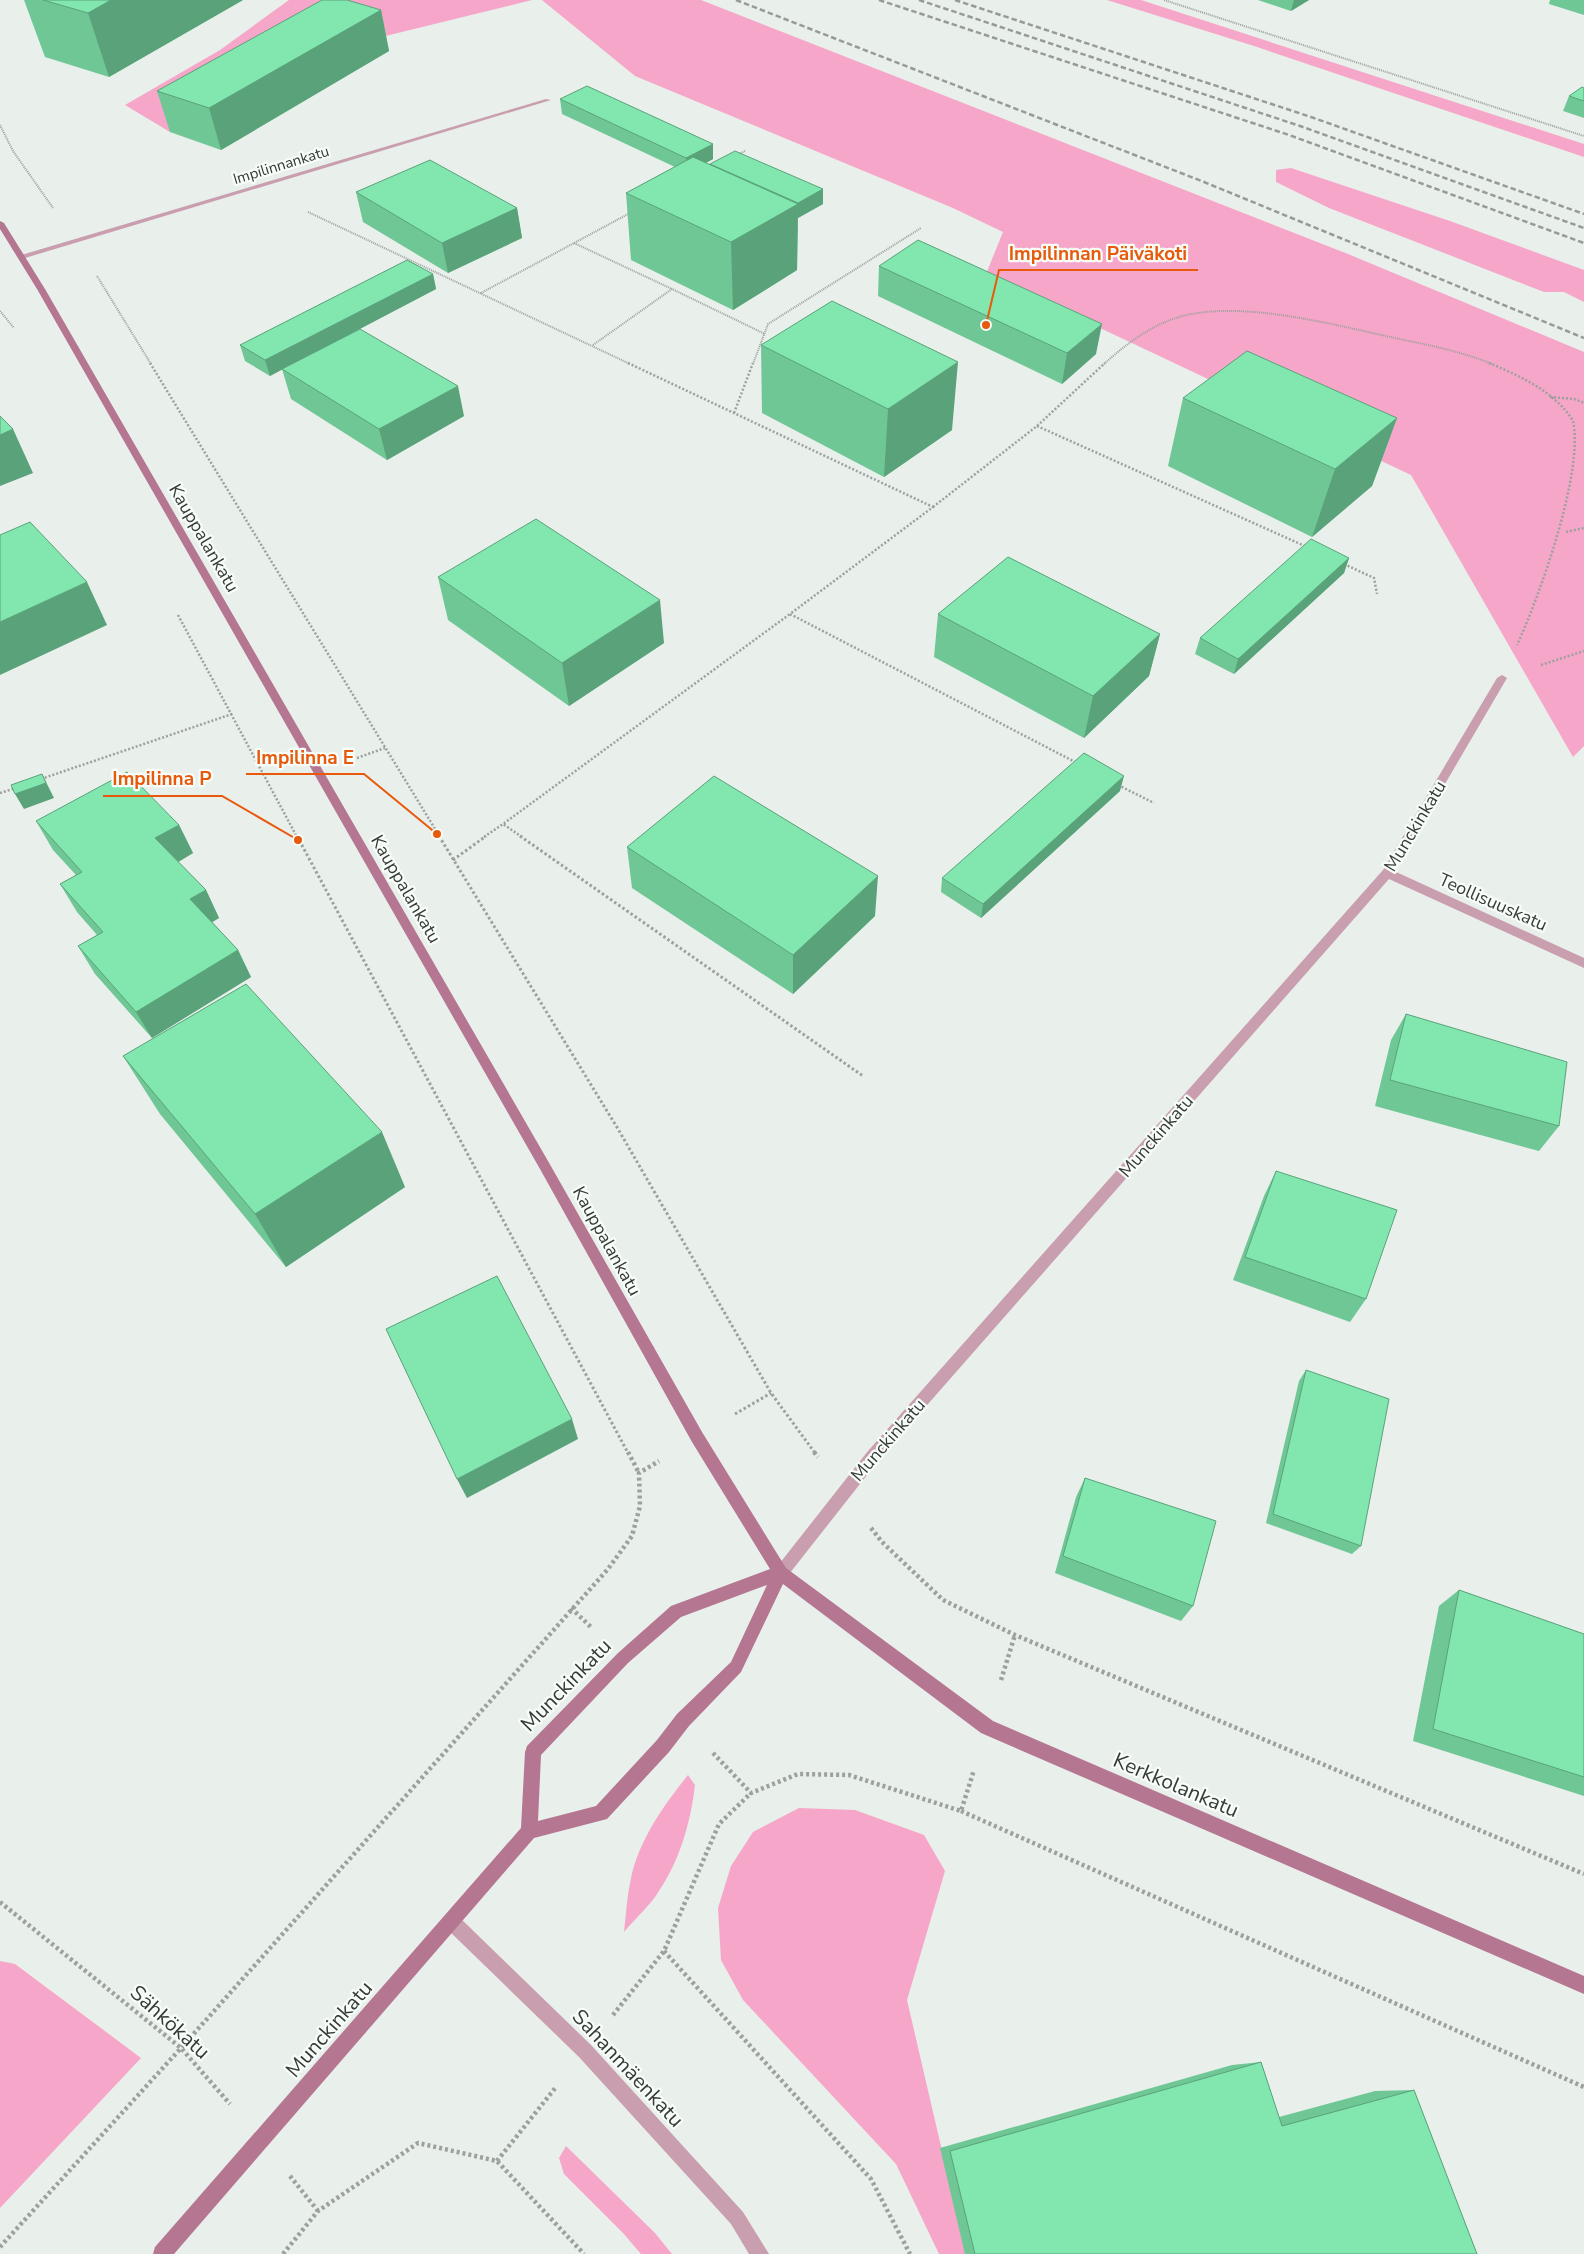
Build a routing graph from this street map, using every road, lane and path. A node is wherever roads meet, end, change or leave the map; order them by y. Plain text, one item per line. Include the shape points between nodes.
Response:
1 (1164, 0) edge
2 (548, 100) dead end
3 (0, 126) edge
4 (1584, 136) edge
5 (745, 151) dead end
6 (737, 155) edge
7 (256, 187) junction
8 (634, 210) dead end
9 (0, 223) edge
10 (921, 228) dead end
11 (76, 240) junction
12 (574, 243) junction
13 (22, 256) junction
14 (672, 289) junction
15 (481, 293) junction
16 (0, 311) edge
17 (18, 332) dead end
18 (765, 334) junction
19 (592, 346) junction
20 (1550, 396) junction
21 (1584, 403) edge
22 (734, 413) junction
23 (1037, 426) junction
24 (1578, 434) dead end
25 (933, 507) junction
26 (1568, 522) dead end
27 (1584, 528) edge
28 (1312, 550) edge
29 (1554, 559) dead end
30 (1339, 562) edge
31 (1377, 594) dead end
32 (176, 611) dead end
33 (790, 614) junction
34 (1584, 651) edge
35 (1502, 678) junction
36 (232, 714) junction
37 (1083, 766) edge
38 (37, 780) edge
39 (1118, 785) edge
40 (18, 787) edge
41 (0, 793) edge
42 (1154, 803) dead end
43 (503, 824) junction
44 (453, 860) junction
45 (1387, 873) junction
46 (1584, 963) edge
47 (863, 1076) dead end
48 (771, 1393) junction
49 (697, 1437) junction
50 (639, 1473) junction
51 (843, 1492) junction
52 (780, 1573) junction
53 (571, 1608) junction
54 (1015, 1635) junction
55 (623, 1658) junction
56 (683, 1720) junction
57 (987, 1727) junction
58 (751, 1794) junction
59 (961, 1811) junction
60 (529, 1831) junction
61 (1584, 1874) edge
62 (0, 1902) edge
63 (452, 1922) junction
64 (664, 1951) junction
65 (1584, 1984) edge
66 (181, 2048) junction
67 (584, 2051) junction
68 (1584, 2087) edge
69 (262, 2141) junction
70 (497, 2161) junction
71 (318, 2210) junction
72 (0, 2247) edge
73 (162, 2254) edge
74 (283, 2254) edge
75 (584, 2254) edge
76 (760, 2254) edge
77 (910, 2254) edge

1 - 4 path
2 - 7 street, Impilinnankatu
3 - 11 path via 13,151
5 - 6 path
7 - 11 street, Impilinnankatu
7 - 15 path
8 - 12 path
9 - 13 main road, Kauppalankatu
10 - 18 path via 768,324
11 - 13 street, Impilinnankatu
11 - 44 path
12 - 14 path
12 - 15 path
13 - 49 main road, Kauppalankatu
14 - 18 path
14 - 19 path
15 - 19 path
16 - 17 path
18 - 22 path
19 - 22 path
20 - 21 path
20 - 23 path via 1498,367 1439,348 1285,317 1209,312 1176,318 1123,345
20 - 24 path via 1563,407
22 - 25 path
23 - 25 path
23 - 28 path
25 - 33 path
26 - 27 path via 1566,532
29 - 35 path
30 - 31 path via 1374,578
32 - 36 path
33 - 37 path
33 - 43 path
34 - 35 path
35 - 45 street, Munckinkatu
36 - 38 path
36 - 50 path
39 - 42 path
40 - 41 path
43 - 44 path
43 - 47 path
44 - 48 path via 618,1129
45 - 46 street, Teollisuuskatu
45 - 51 street, Munckinkatu
48 - 49 path
48 - 51 path
49 - 50 path
49 - 52 main road, Kauppalankatu
50 - 53 path via 640,1506 632,1536 608,1569
51 - 52 street, Munckinkatu
51 - 54 path via 882,1542 943,1600
52 - 55 main road, Munckinkatu via 676,1611
52 - 56 main road, Munckinkatu via 736,1667
52 - 57 main road, Kerkkolankatu
53 - 55 path
53 - 66 path
54 - 57 path
54 - 61 path
55 - 60 main road, Munckinkatu via 533,1752
56 - 58 path
56 - 60 main road, Munckinkatu via 601,1813
57 - 59 path
57 - 65 main road, Kerkkolankatu
58 - 59 path via 798,1774 850,1775
58 - 64 path via 719,1824
59 - 68 path
60 - 63 main road, Munckinkatu
62 - 66 path, Sähkökatu
63 - 67 street, Sahanmäenkatu
63 - 69 main road, Munckinkatu
64 - 67 path
64 - 77 path via 871,2179
66 - 69 path, Sähkökatu
66 - 72 path
67 - 70 path
67 - 76 street, Sahanmäenkatu via 737,2218
69 - 71 path, Sähkökatu
69 - 73 main road, Munckinkatu
70 - 71 path via 418,2143
70 - 75 path
71 - 74 path

